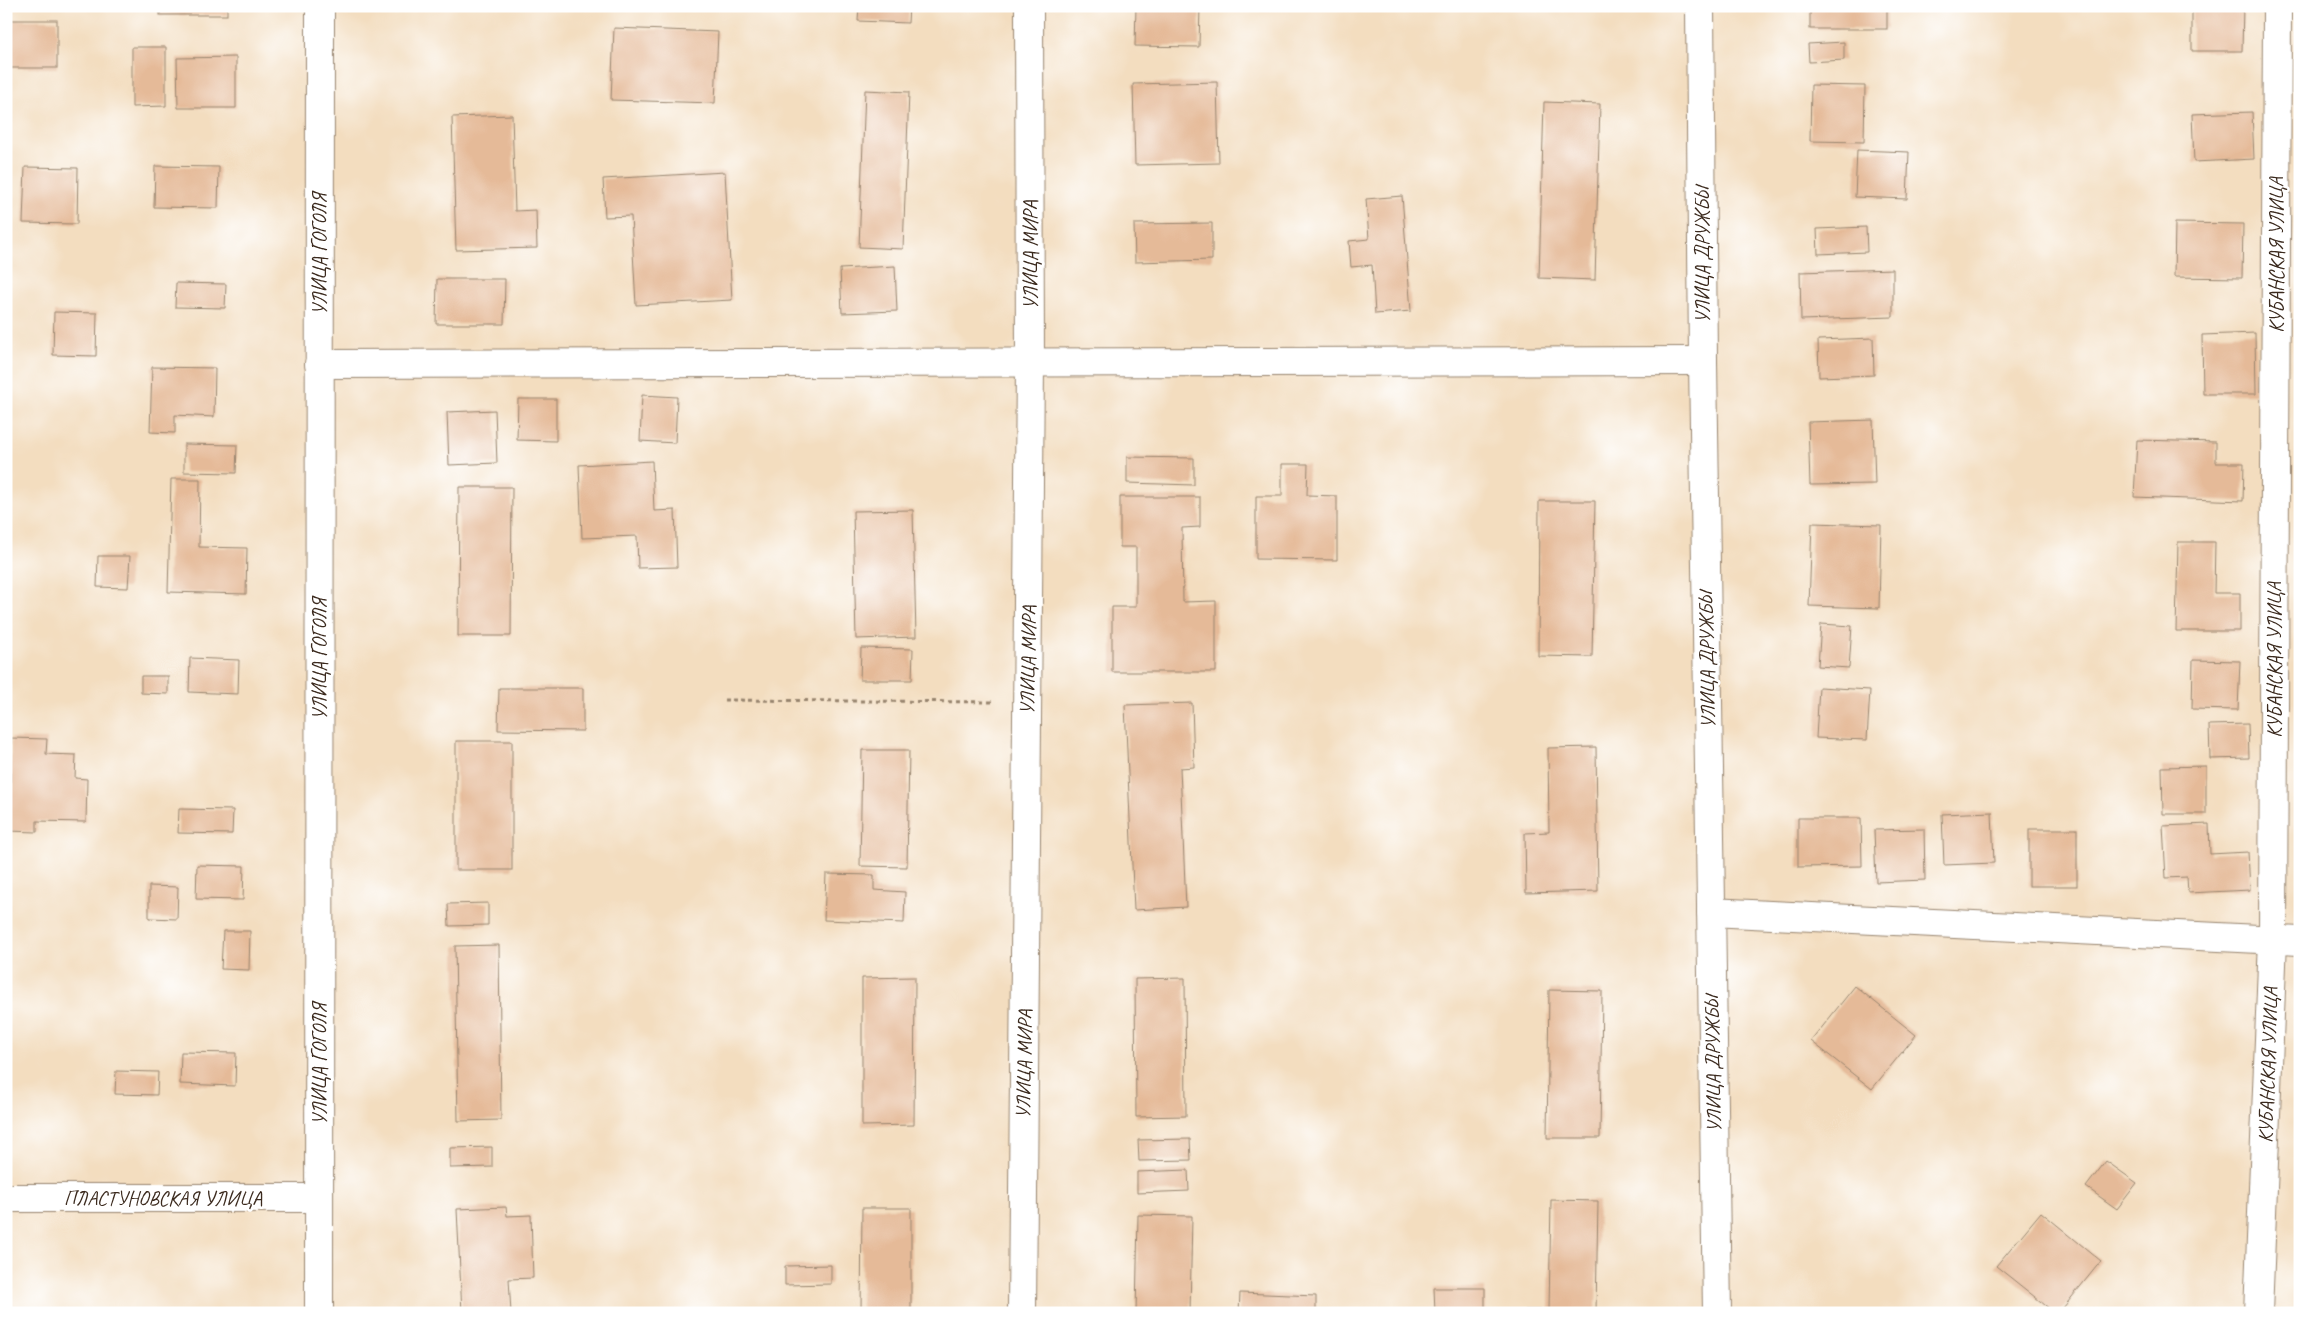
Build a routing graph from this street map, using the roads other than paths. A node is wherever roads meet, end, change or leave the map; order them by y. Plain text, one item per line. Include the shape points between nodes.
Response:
1 (320, 6) edge
2 (1029, 6) edge
3 (1700, 6) edge
4 (2277, 6) edge
5 (1703, 361) junction
6 (319, 364) junction
7 (1030, 364) junction
8 (1711, 912) junction
9 (2273, 940) junction
10 (2300, 941) edge
11 (6, 1198) edge
12 (319, 1198) junction
13 (319, 1313) edge
14 (1022, 1313) edge
15 (1716, 1313) edge
16 (2258, 1313) edge

1 - 6 street, УЛИЦА ГОГОЛЯ
2 - 7 street, УЛИЦА МИРА
3 - 5 street, УЛИЦА ДРУЖБЫ
4 - 9 street, КУБАНСКАЯ УЛИЦА
5 - 7 street
5 - 8 street, УЛИЦА ДРУЖБЫ
6 - 7 street
6 - 12 street, УЛИЦА ГОГОЛЯ
7 - 14 street, УЛИЦА МИРА
8 - 9 street
8 - 15 street, УЛИЦА ДРУЖБЫ
9 - 10 street
9 - 16 street, КУБАНСКАЯ УЛИЦА
11 - 12 street, ПЛАСТУНОВСКАЯ УЛИЦА
12 - 13 street, УЛИЦА ГОГОЛЯ

